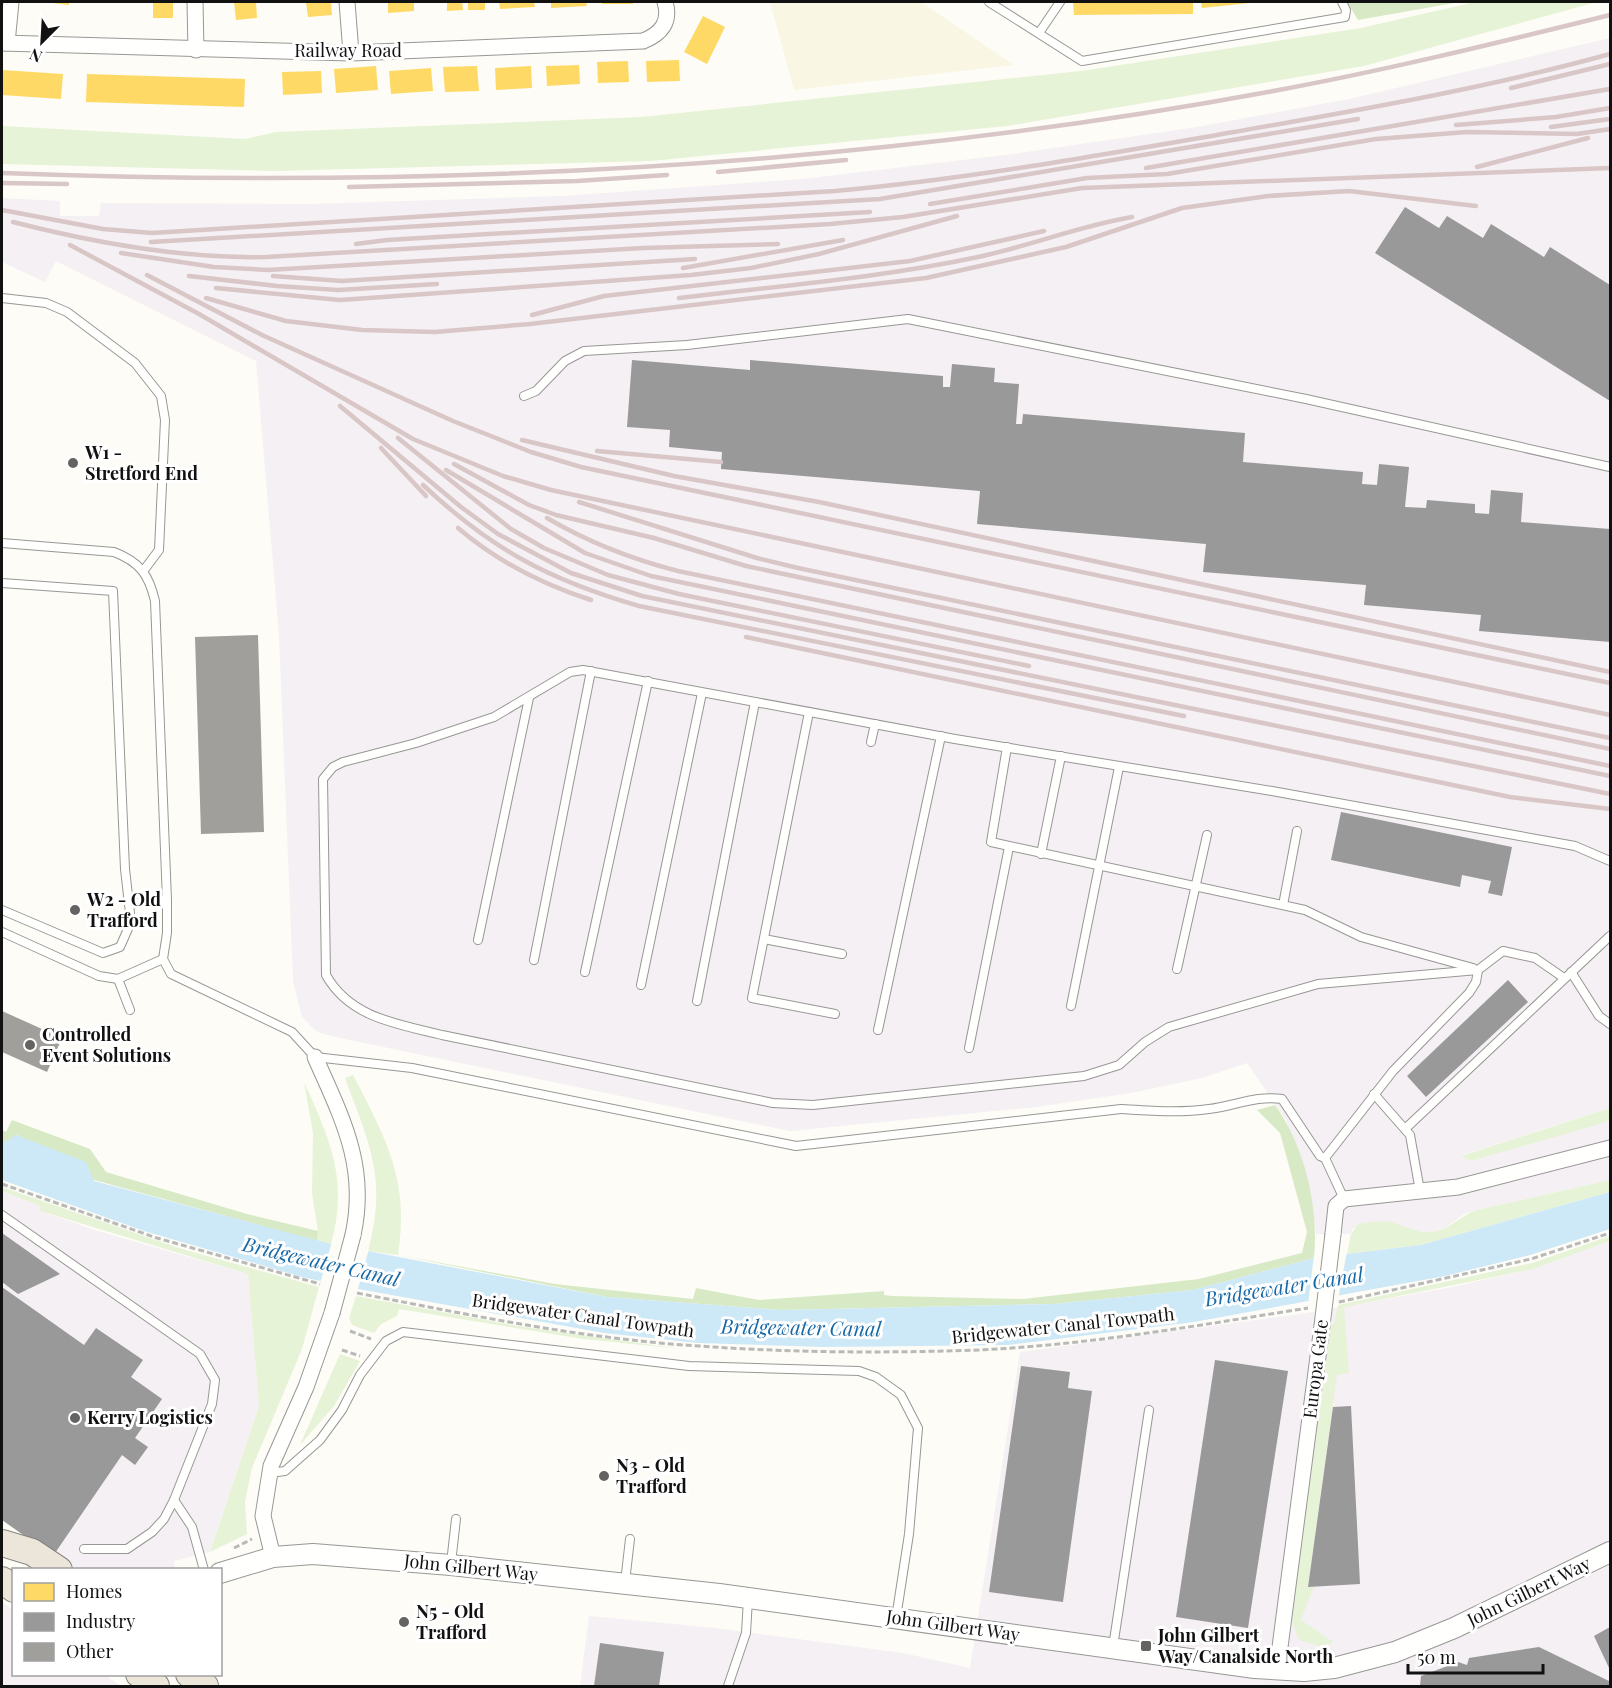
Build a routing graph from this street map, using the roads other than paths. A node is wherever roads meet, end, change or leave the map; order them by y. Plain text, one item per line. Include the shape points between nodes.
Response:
1 (11, 2) edge
2 (195, 2) edge
3 (347, 2) edge
4 (665, 2) edge
5 (989, 2) edge
6 (1060, 2) edge
7 (1342, 2) edge
8 (1039, 33) junction
9 (4, 43) edge
10 (196, 50) junction
11 (351, 53) junction
12 (2, 298) edge
13 (524, 396) dead end
14 (1611, 466) edge
15 (2, 543) edge
16 (144, 570) junction
17 (2, 583) edge
18 (591, 671) junction
19 (648, 681) junction
20 (702, 693) junction
21 (529, 698) junction
22 (755, 702) junction
23 (809, 712) junction
24 (875, 724) junction
25 (941, 736) junction
26 (871, 742) dead end
27 (1007, 747) junction
28 (1061, 756) junction
29 (1119, 767) junction
30 (1297, 831) dead end
31 (1207, 835) dead end
32 (1009, 847) junction
33 (1041, 854) junction
34 (1611, 861) edge
35 (1100, 866) junction
36 (1196, 887) junction
37 (167, 900) junction
38 (129, 904) junction
39 (1283, 906) junction
40 (2, 910) edge
41 (2, 932) edge
42 (1611, 936) edge
43 (764, 939) junction
44 (478, 940) dead end
45 (842, 954) dead end
46 (164, 959) junction
47 (534, 960) dead end
48 (1176, 969) dead end
49 (1478, 970) junction
50 (585, 972) dead end
51 (1571, 972) junction
52 (1564, 978) junction
53 (118, 979) junction
54 (641, 985) dead end
55 (697, 1001) dead end
56 (1071, 1006) dead end
57 (129, 1010) dead end
58 (835, 1014) dead end
59 (1611, 1024) edge
60 (878, 1030) dead end
61 (969, 1048) dead end
62 (315, 1057) junction
63 (1374, 1094) junction
64 (1406, 1130) junction
65 (1611, 1148) edge
66 (1325, 1158) junction
67 (1420, 1193) junction
68 (1344, 1199) junction
69 (2, 1215) edge
70 (1149, 1410) dead end
71 (270, 1473) junction
72 (174, 1500) junction
73 (456, 1520) dead end
74 (630, 1539) dead end
75 (2, 1543) edge
76 (2, 1549) edge
77 (84, 1549) dead end
78 (1610, 1553) edge
79 (273, 1557) junction
80 (451, 1565) junction
81 (31, 1568) edge
82 (57, 1568) edge
83 (204, 1568) edge
84 (222, 1572) edge
85 (625, 1584) junction
86 (748, 1598) junction
87 (896, 1618) junction
88 (1113, 1647) junction
89 (1281, 1670) junction
90 (142, 1676) edge
91 (192, 1676) edge
92 (156, 1686) edge
93 (205, 1686) edge
94 (729, 1686) edge

1 - 9 street
2 - 10 street
3 - 11 street
4 - 11 street, Railway Road via 667,20 661,31 643,41
5 - 8 lane
6 - 8 lane
7 - 8 lane via 1345,17 1083,61
9 - 10 street, Railway Road
10 - 11 street, Railway Road
12 - 16 lane via 46,303 67,312 135,363 161,396 165,420 159,550
13 - 14 lane via 536,391 565,361 584,351 687,345 908,319 1306,399
15 - 16 lane via 114,552 130,558
16 - 37 lane via 155,601
17 - 38 lane via 113,591
18 - 19 lane
18 - 21 lane via 570,672
18 - 47 lane
19 - 20 lane
19 - 50 lane
20 - 22 lane
20 - 54 lane
21 - 44 lane
21 - 49 lane via 494,717 450,733 343,762 323,779 326,975 355,1008 390,1023 728,1096 813,1105 1084,1076 1119,1065 1169,1026 1318,984
22 - 23 lane
22 - 55 lane
23 - 24 lane
23 - 43 lane
24 - 25 lane
24 - 26 lane
25 - 27 lane
25 - 60 lane
27 - 28 lane
27 - 32 lane via 991,842
28 - 29 lane
28 - 33 lane
29 - 34 lane via 1575,846
29 - 35 lane
30 - 39 lane
31 - 36 lane
32 - 33 lane
32 - 61 lane
33 - 35 lane
35 - 36 lane
35 - 56 lane
36 - 39 lane
36 - 48 lane
37 - 38 lane
37 - 46 lane
38 - 40 lane via 131,922 120,947 103,953
39 - 49 lane via 1324,917 1361,937
41 - 53 lane via 99,976
42 - 51 lane
43 - 45 lane
43 - 58 lane via 752,998
46 - 53 lane
46 - 62 lane via 171,975 292,1032
49 - 52 lane via 1503,951 1518,952
49 - 63 lane via 1470,993
51 - 52 lane
51 - 59 lane via 1599,1016
52 - 64 lane
53 - 57 lane
62 - 66 lane via 412,1068 796,1146 1121,1109 1210,1109 1265,1096 1282,1099
62 - 71 street, bridge via 355,1159 360,1194 353,1235 322,1346
63 - 64 lane
63 - 66 lane
64 - 67 lane via 1413,1144
65 - 67 street
66 - 68 lane
67 - 68 street
68 - 89 street, Europa Gate, bridge via 1336,1206 1280,1647
69 - 72 lane via 200,1354 209,1366 215,1380 212,1404
70 - 88 lane
71 - 79 street via 263,1516
71 - 87 lane via 285,1472 320,1440 386,1341 403,1332 689,1366 860,1371 901,1395 918,1428 909,1534
72 - 77 lane via 152,1532 137,1544 127,1549
72 - 83 lane via 192,1527
73 - 80 lane
74 - 85 lane
75 - 82 highway via 32,1552
76 - 81 highway
78 - 89 street, John Gilbert Way via 1395,1652 1334,1668
79 - 80 street, John Gilbert Way via 313,1554
79 - 84 street, John Gilbert Way
80 - 85 street, John Gilbert Way
85 - 86 street, John Gilbert Way
86 - 87 street, John Gilbert Way
86 - 94 lane via 746,1633
87 - 88 street, John Gilbert Way
88 - 89 street, John Gilbert Way
90 - 92 highway
91 - 93 highway

